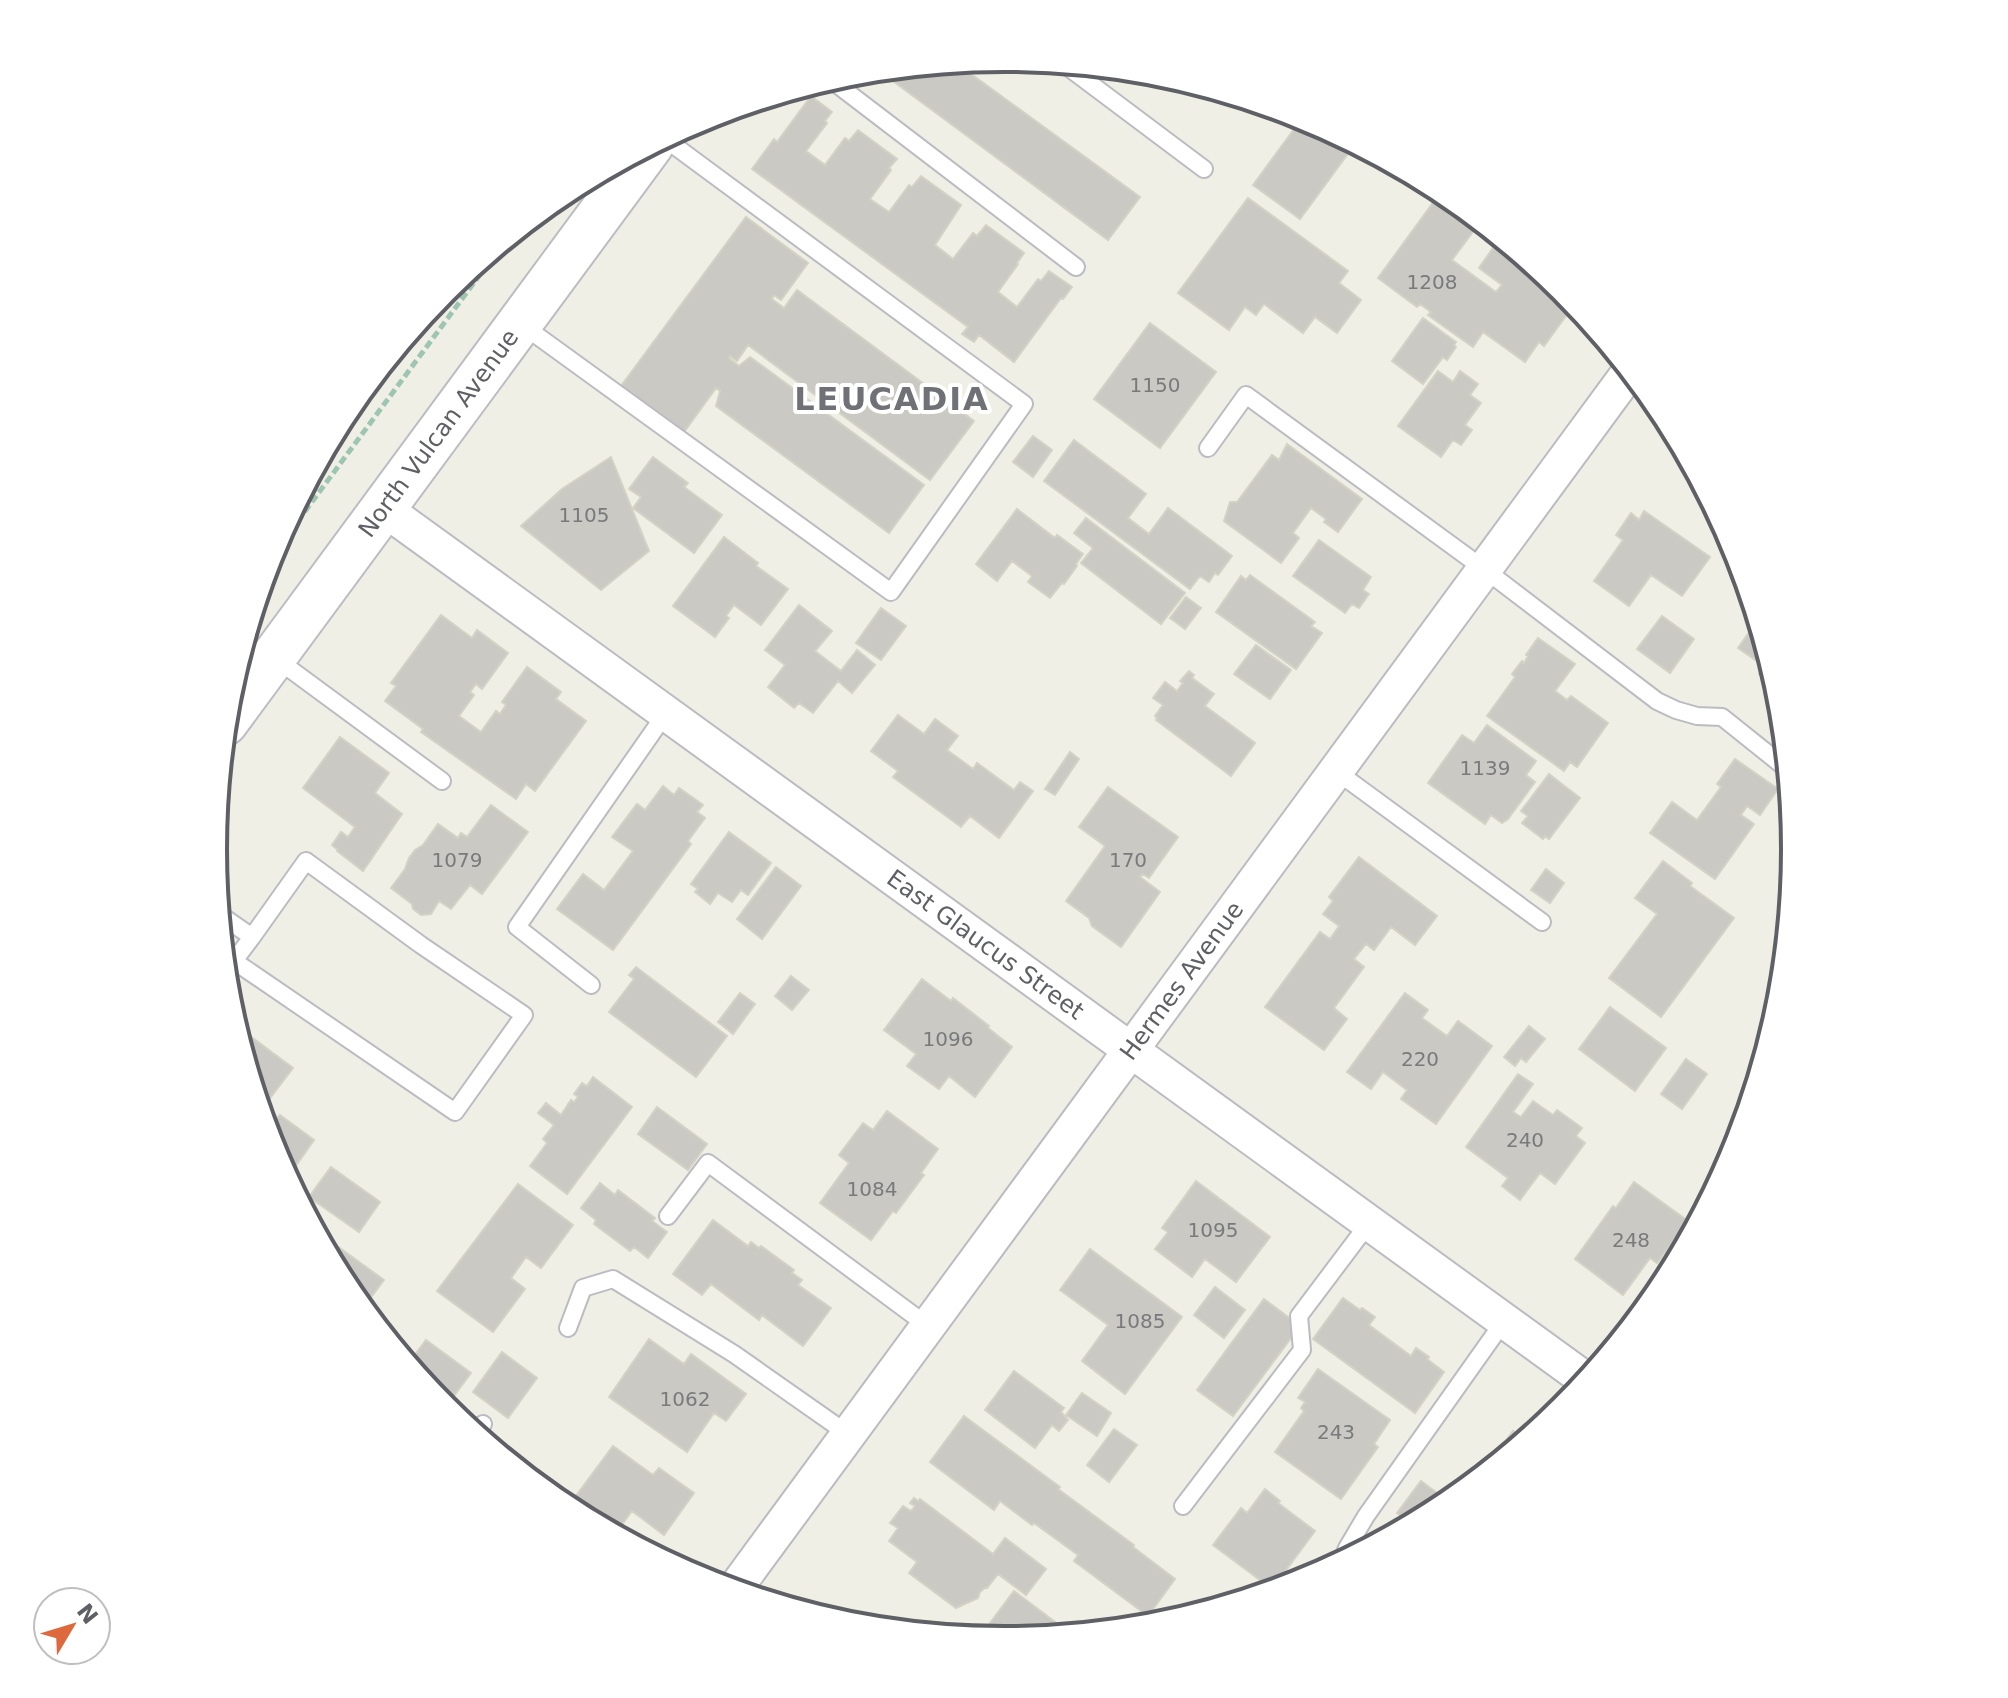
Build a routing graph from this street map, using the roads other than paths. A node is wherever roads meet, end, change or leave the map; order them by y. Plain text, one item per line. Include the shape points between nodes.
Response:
1 (1081, 77) edge
2 (843, 89) edge
3 (674, 146) edge
4 (636, 165) edge
5 (1204, 169) dead end
6 (1076, 267) dead end
7 (519, 323) junction
8 (1623, 380) edge
9 (1208, 448) dead end
10 (383, 508) junction
11 (1484, 569) junction
12 (274, 657) junction
13 (241, 701) edge
14 (666, 713) junction
15 (1775, 760) edge
16 (1336, 771) junction
17 (442, 781) dead end
18 (1542, 922) dead end
19 (231, 923) edge
20 (252, 937) junction
21 (235, 959) edge
22 (236, 962) edge
23 (591, 985) dead end
24 (1130, 1050) junction
25 (668, 1216) dead end
26 (1369, 1223) junction
27 (1504, 1321) junction
28 (928, 1326) junction
29 (568, 1328) dead end
30 (1576, 1373) edge
31 (848, 1434) junction
32 (1183, 1506) dead end
33 (1348, 1546) edge
34 (741, 1580) edge

1 - 5 lane
2 - 6 lane
3 - 7 lane via 1024,404 891,592
4 - 7 main road, North Vulcan Avenue
7 - 10 main road, North Vulcan Avenue
8 - 11 street, Hermes Avenue
9 - 11 lane via 1246,395
10 - 12 main road, North Vulcan Avenue
10 - 14 street, East Glaucus Street
11 - 15 lane via 1657,701 1697,716 1722,717
11 - 16 street, Hermes Avenue
12 - 13 main road, North Vulcan Avenue
12 - 17 lane
14 - 23 lane via 517,927
14 - 24 street, East Glaucus Street
16 - 18 lane
16 - 24 street, Hermes Avenue
19 - 20 lane
20 - 21 lane
20 - 22 lane via 306,861 524,1015 455,1112
24 - 26 street, East Glaucus Street
24 - 28 street, Hermes Avenue
25 - 28 lane via 708,1163
26 - 27 street, East Glaucus Street
26 - 32 lane via 1299,1316 1302,1350
27 - 30 street, East Glaucus Street
27 - 33 lane
28 - 31 street, Hermes Avenue
29 - 31 lane via 583,1288 613,1279 734,1354
31 - 34 street, Hermes Avenue

